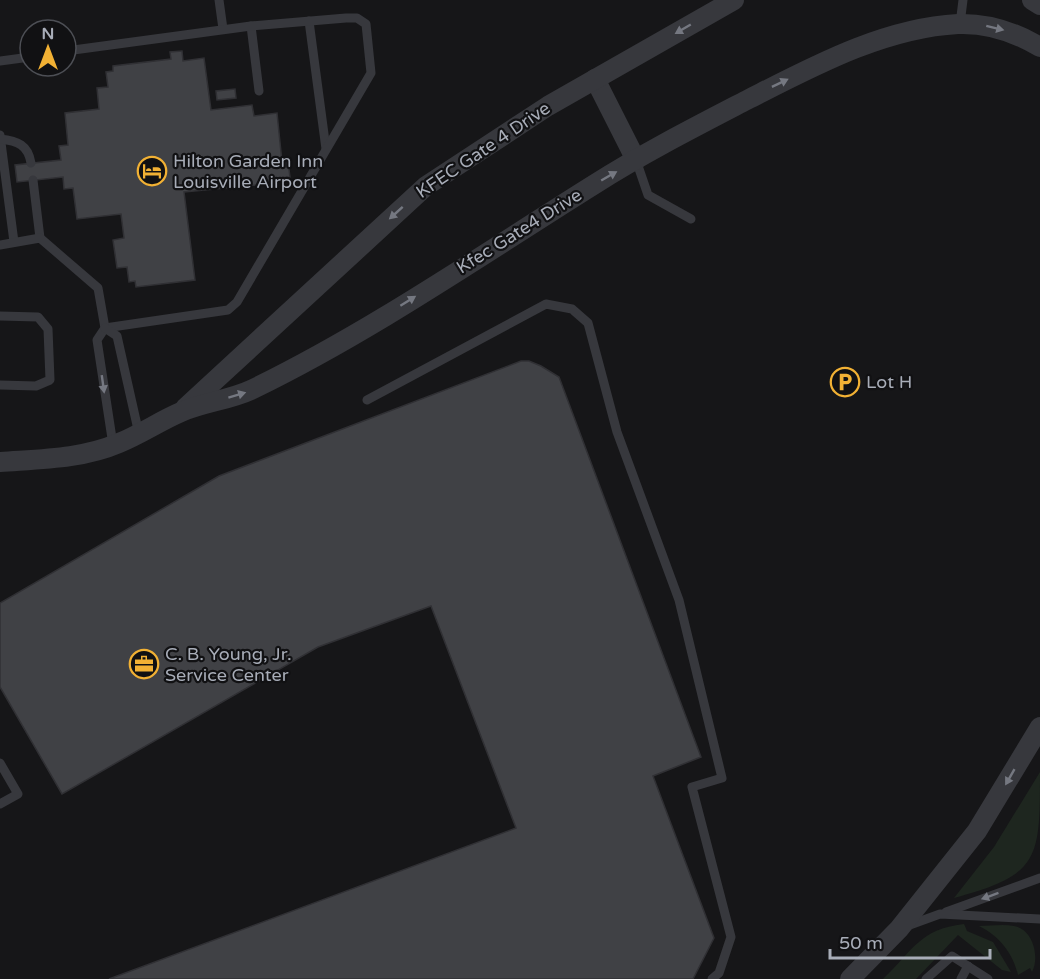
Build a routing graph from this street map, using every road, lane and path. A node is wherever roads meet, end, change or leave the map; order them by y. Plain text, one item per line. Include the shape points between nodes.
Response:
1 (219, 0) edge
2 (734, 0) edge
3 (963, 0) edge
4 (1032, 0) edge
5 (1040, 5) edge
6 (309, 21) junction
7 (960, 24) junction
8 (251, 26) junction
9 (223, 29) junction
10 (1040, 46) edge
11 (78, 49) edge
12 (18, 59) edge
13 (0, 61) edge
14 (595, 79) junction
15 (259, 91) dead end
16 (0, 137) edge
17 (326, 149) junction
18 (636, 160) junction
19 (31, 163) dead end
20 (33, 180) dead end
21 (691, 219) dead end
22 (40, 238) junction
23 (14, 242) junction
24 (0, 245) edge
25 (0, 316) edge
26 (105, 328) junction
27 (0, 385) edge
28 (367, 400) dead end
29 (181, 412) junction
30 (139, 434) junction
31 (112, 446) junction
32 (0, 462) edge
33 (1040, 727) edge
34 (0, 763) edge
35 (0, 804) edge
36 (1040, 878) edge
37 (940, 914) junction
38 (1040, 919) edge
39 (899, 929) junction
40 (968, 966) junction
41 (712, 979) edge
42 (850, 979) edge
43 (926, 979) edge
44 (961, 979) edge
45 (988, 979) edge

1 - 9 lane
2 -> 14 street, KFEC Gate 4 Drive
3 - 7 lane
4 - 5 street
6 - 8 lane
6 - 17 lane
6 - 17 lane via 357,18 366,24 371,73
7 -> 10 street, Kfec Gate4 Drive via 1000,28
18 -> 7 street, Kfec Gate4 Drive via 676,136 842,54 889,37
8 - 9 lane
8 - 15 lane
9 - 11 lane
12 - 13 lane
14 - 18 street
14 -> 29 street, KFEC Gate 4 Drive via 426,186
16 - 19 lane via 17,141 29,152
16 - 23 lane
17 - 26 lane via 237,302 228,310
18 - 21 lane via 648,195
29 -> 18 street, Kfec Gate4 Drive via 249,391 282,375
20 - 22 lane
22 - 23 lane
22 - 26 lane via 98,288
23 - 24 lane
25 - 27 lane via 38,317 48,329 50,380 36,386
26 - 30 lane via 117,336
26 -> 31 lane via 97,340
28 - 41 lane via 546,304 572,309 588,323 617,432 679,600 722,778 692,787 731,937 719,973
29 - 30 street, Kfec Gate4 Drive
30 - 31 street, Kfec Gate4 Drive
31 - 32 street, Kfec Gate4 Drive via 74,456
33 -> 39 street via 977,831
34 - 35 lane via 18,794
36 -> 37 lane
37 - 38 lane
37 - 39 lane
39 - 42 street
40 - 43 lane via 952,956
40 - 44 lane
40 - 45 lane

